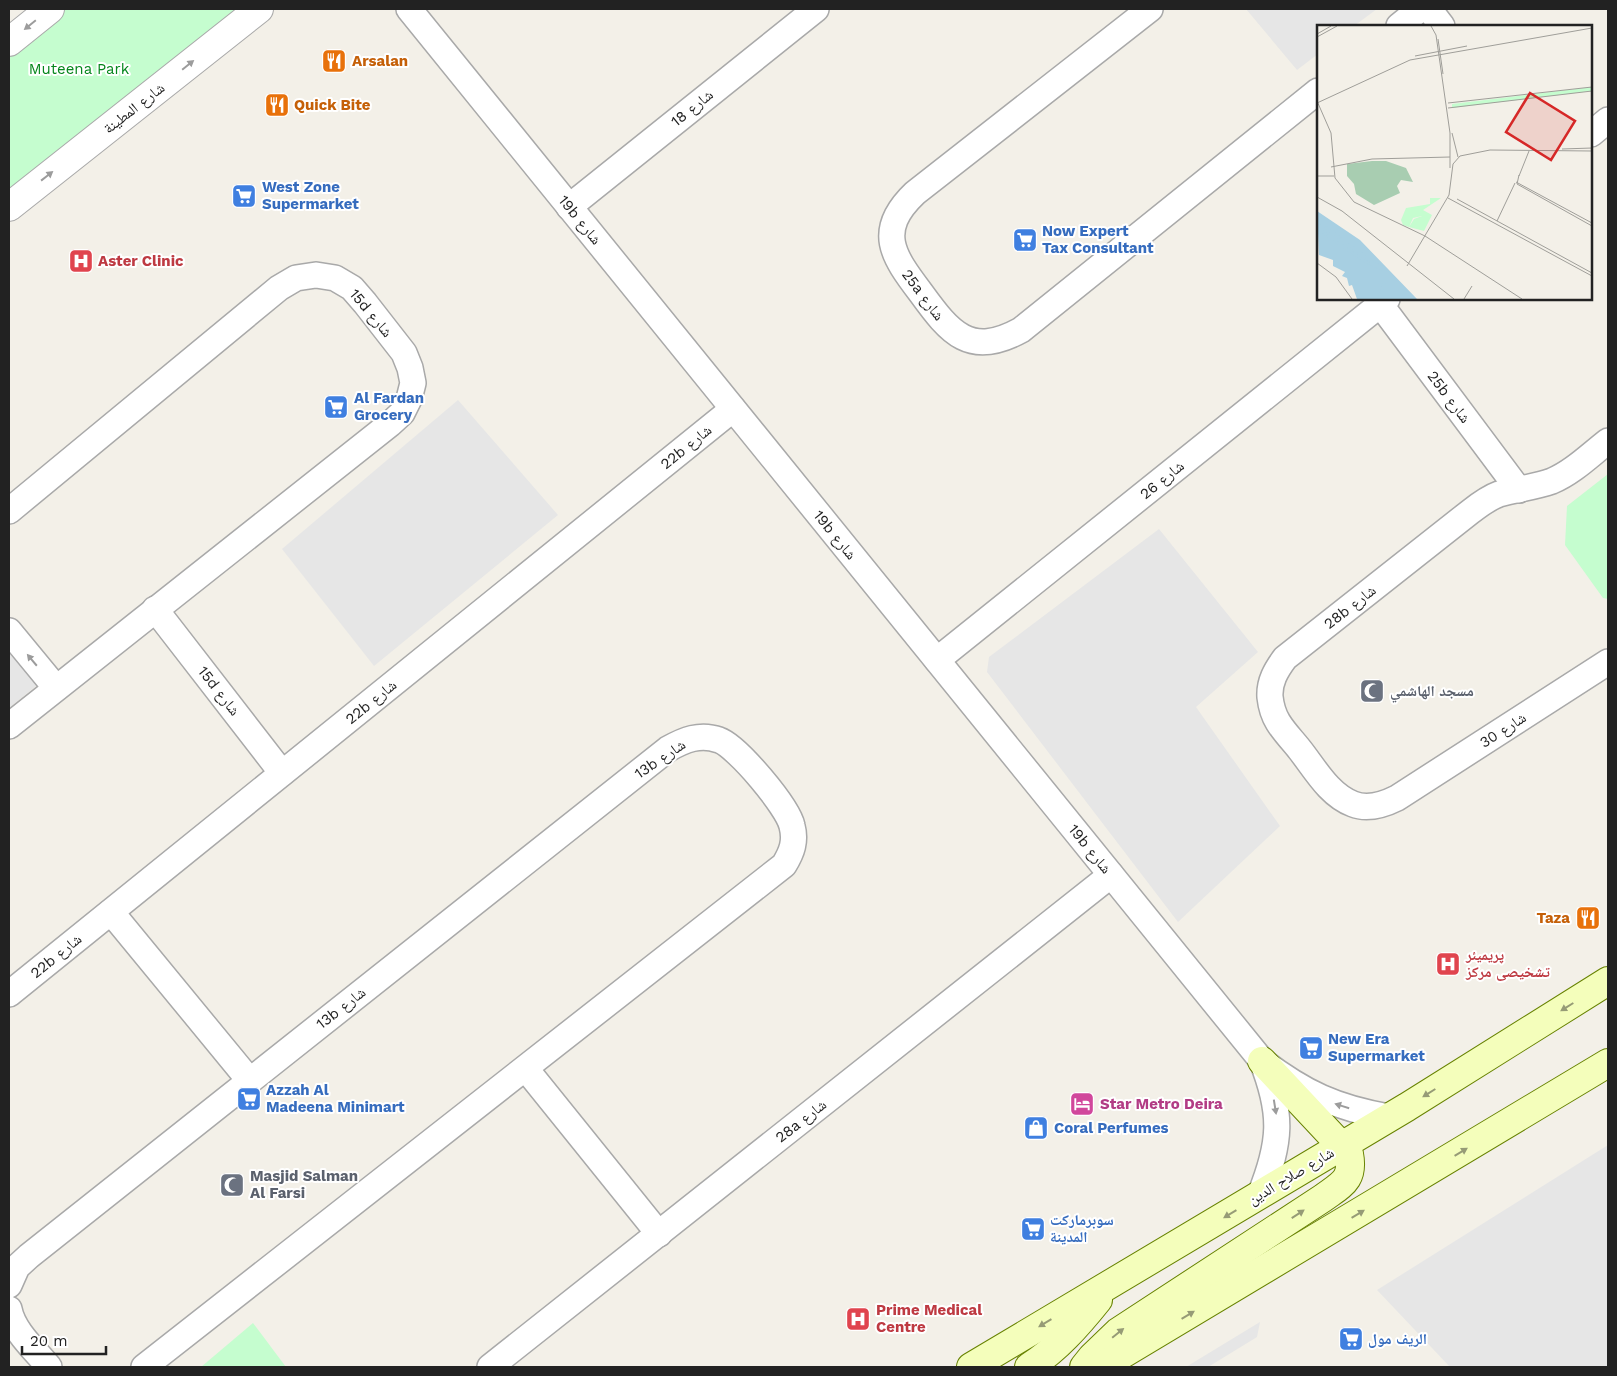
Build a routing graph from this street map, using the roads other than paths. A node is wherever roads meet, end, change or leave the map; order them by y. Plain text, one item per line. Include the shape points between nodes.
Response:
1 (50, 9) edge
2 (259, 9) edge
3 (409, 9) edge
4 (816, 9) edge
5 (1420, 9) edge
6 (1429, 9) edge
7 (1145, 10) edge
8 (1399, 25) edge
9 (1441, 25) edge
10 (9, 42) edge
11 (1317, 92) edge
12 (1608, 120) edge
13 (1592, 133) edge
14 (9, 206) edge
15 (569, 207) junction
16 (1383, 302) edge
17 (733, 410) junction
18 (1608, 441) edge
19 (1519, 490) junction
20 (9, 511) edge
21 (155, 609) junction
22 (9, 631) edge
23 (937, 660) junction
24 (1608, 662) edge
25 (56, 688) junction
26 (9, 726) edge
27 (282, 773) junction
28 (1397, 798) joint
29 (1111, 875) junction
30 (111, 912) junction
31 (1608, 982) edge
32 (9, 994) edge
33 (1262, 1061) junction
34 (1608, 1063) edge
35 (526, 1069) junction
36 (250, 1081) junction
37 (1389, 1117) junction
38 (1342, 1145) junction
39 (1260, 1195) junction
40 (659, 1234) junction
41 (9, 1285) edge
42 (1110, 1285) junction
43 (9, 1309) edge
44 (49, 1367) edge
45 (144, 1367) edge
46 (490, 1367) edge
47 (971, 1367) edge
48 (1029, 1367) edge
49 (1084, 1367) edge
50 (1101, 1367) edge

1 -> 10 street
14 -> 2 street, شارع المطينة
3 - 15 street, 19b شارع
4 - 15 street, شارع 18
5 - 8 street
6 - 9 street
7 - 11 street, 25a شارع via 903,205 894,220 894,254 939,318 952,331 968,339 987,342 1005,339 1021,330
12 - 13 street
15 - 17 street, 19b شارع
16 - 19 street, 25b شارع
16 - 23 street, شارع 26
17 - 23 street, 19b شارع
17 - 27 street, 22b شارع
18 - 19 street, 28b شارع via 1554,480
19 - 28 street, 28b شارع via 1498,495 1470,512 1285,658 1272,681 1272,711 1330,789 1341,799 1369,807 1384,805
20 - 21 street, 15d شارع via 279,288 296,278 316,275 335,278 352,288 404,353 412,383 402,413
21 - 25 street, 15d شارع
21 - 27 street, 15d شارع
25 -> 22 street
23 - 29 street, 19b شارع
24 - 28 street, شارع 30
25 - 26 street, 15d شارع
27 - 30 street, 22b شارع
29 - 33 street, 19b شارع
29 - 40 street, 28a شارع
30 - 32 street, 22b شارع
30 - 36 street
31 -> 37 main road, شارع صلاح الدين
37 -> 33 street, 19b شارع via 1361,1112 1317,1097
33 - 38 main road
33 -> 39 street, 19b شارع via 1272,1086 1277,1114 1276,1142
50 -> 34 main road
35 - 36 street, 13b شارع via 784,865 792,853 792,824 786,811 735,749 719,740 702,737 684,740 668,749
35 - 40 street
35 - 45 street, 13b شارع
36 - 41 street, 13b شارع via 29,1256 17,1267
37 - 38 main road, شارع صلاح الدين
38 - 39 main road, شارع صلاح الدين
49 -> 38 main road via 1118,1332 1338,1187 1348,1178 1352,1166
39 -> 42 main road, شارع صلاح الدين
40 - 46 street, 28a شارع
42 -> 47 main road, شارع صلاح الدين
42 - 48 main road via 1077,1326
43 - 44 street via 18,1330

